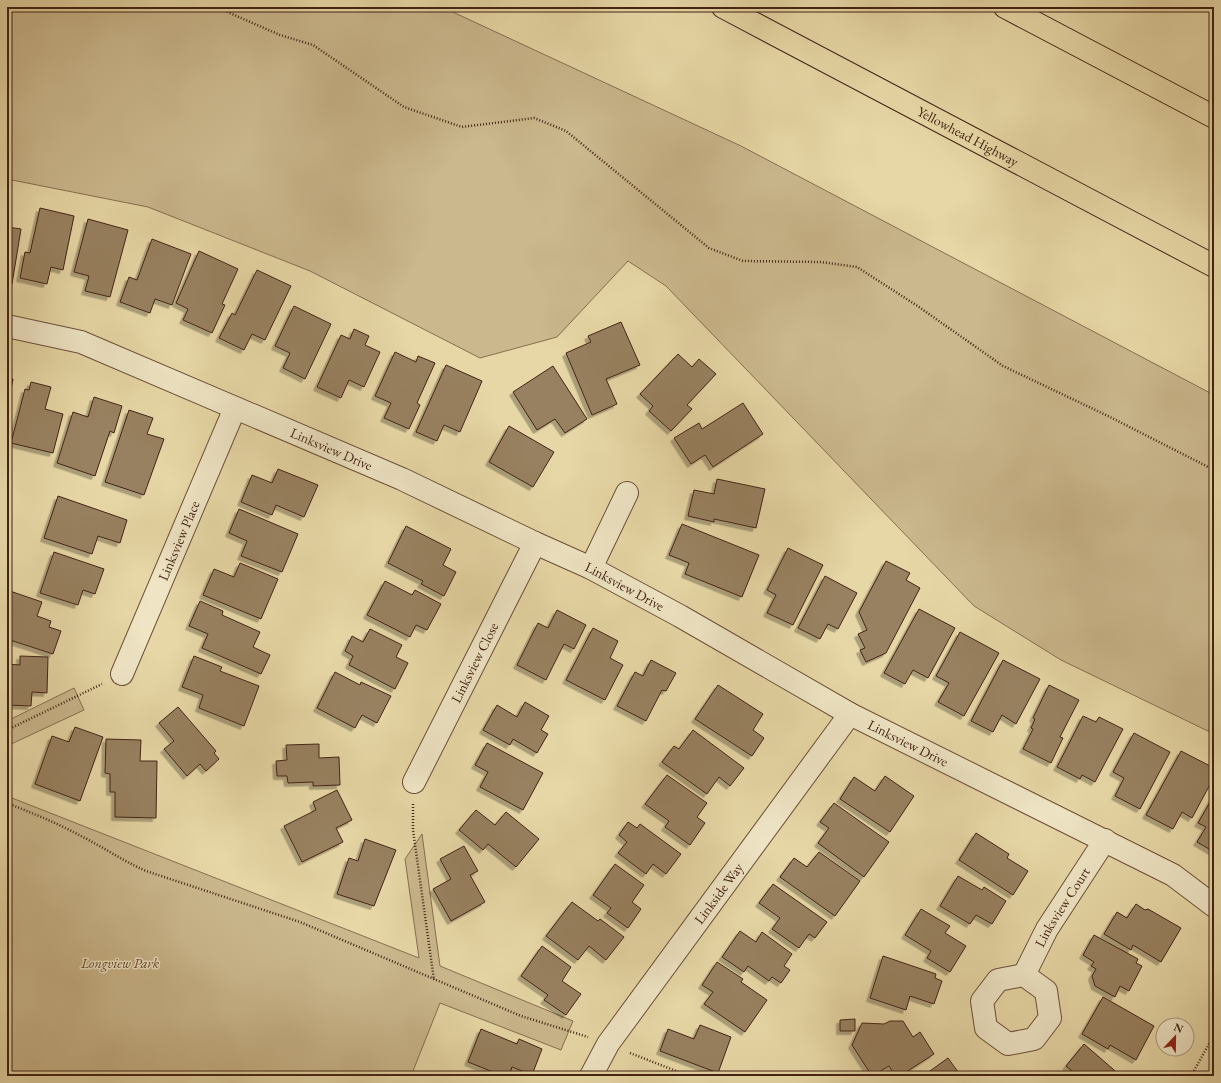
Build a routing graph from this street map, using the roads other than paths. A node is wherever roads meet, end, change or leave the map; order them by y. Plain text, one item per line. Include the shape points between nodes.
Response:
1 (722, 7) edge
2 (1005, 7) edge
3 (1214, 117) edge
4 (1214, 266) edge
5 (7, 326) edge
6 (235, 408) junction
7 (627, 493) dead end
8 (535, 543) junction
9 (591, 568) junction
10 (122, 674) road end
11 (850, 714) junction
12 (414, 782) road end
13 (1105, 840) junction
14 (1214, 906) edge
15 (1024, 975) dead end
16 (591, 1076) edge

1 - 4 highway, Yellowhead Highway
2 - 3 highway
5 - 6 street, Linksview Drive via 81,342
6 - 8 street, Linksview Drive via 402,479
6 - 10 street, Linksview Place
7 - 9 street
8 - 9 street, Linksview Drive
8 - 12 street, Linksview Close
9 - 11 street, Linksview Drive
11 - 13 street, Linksview Drive
11 - 16 street, Linkside Way via 608,1044
13 - 14 street, Linksview Drive via 1173,875
13 - 15 street, Linksview Court via 1047,929

